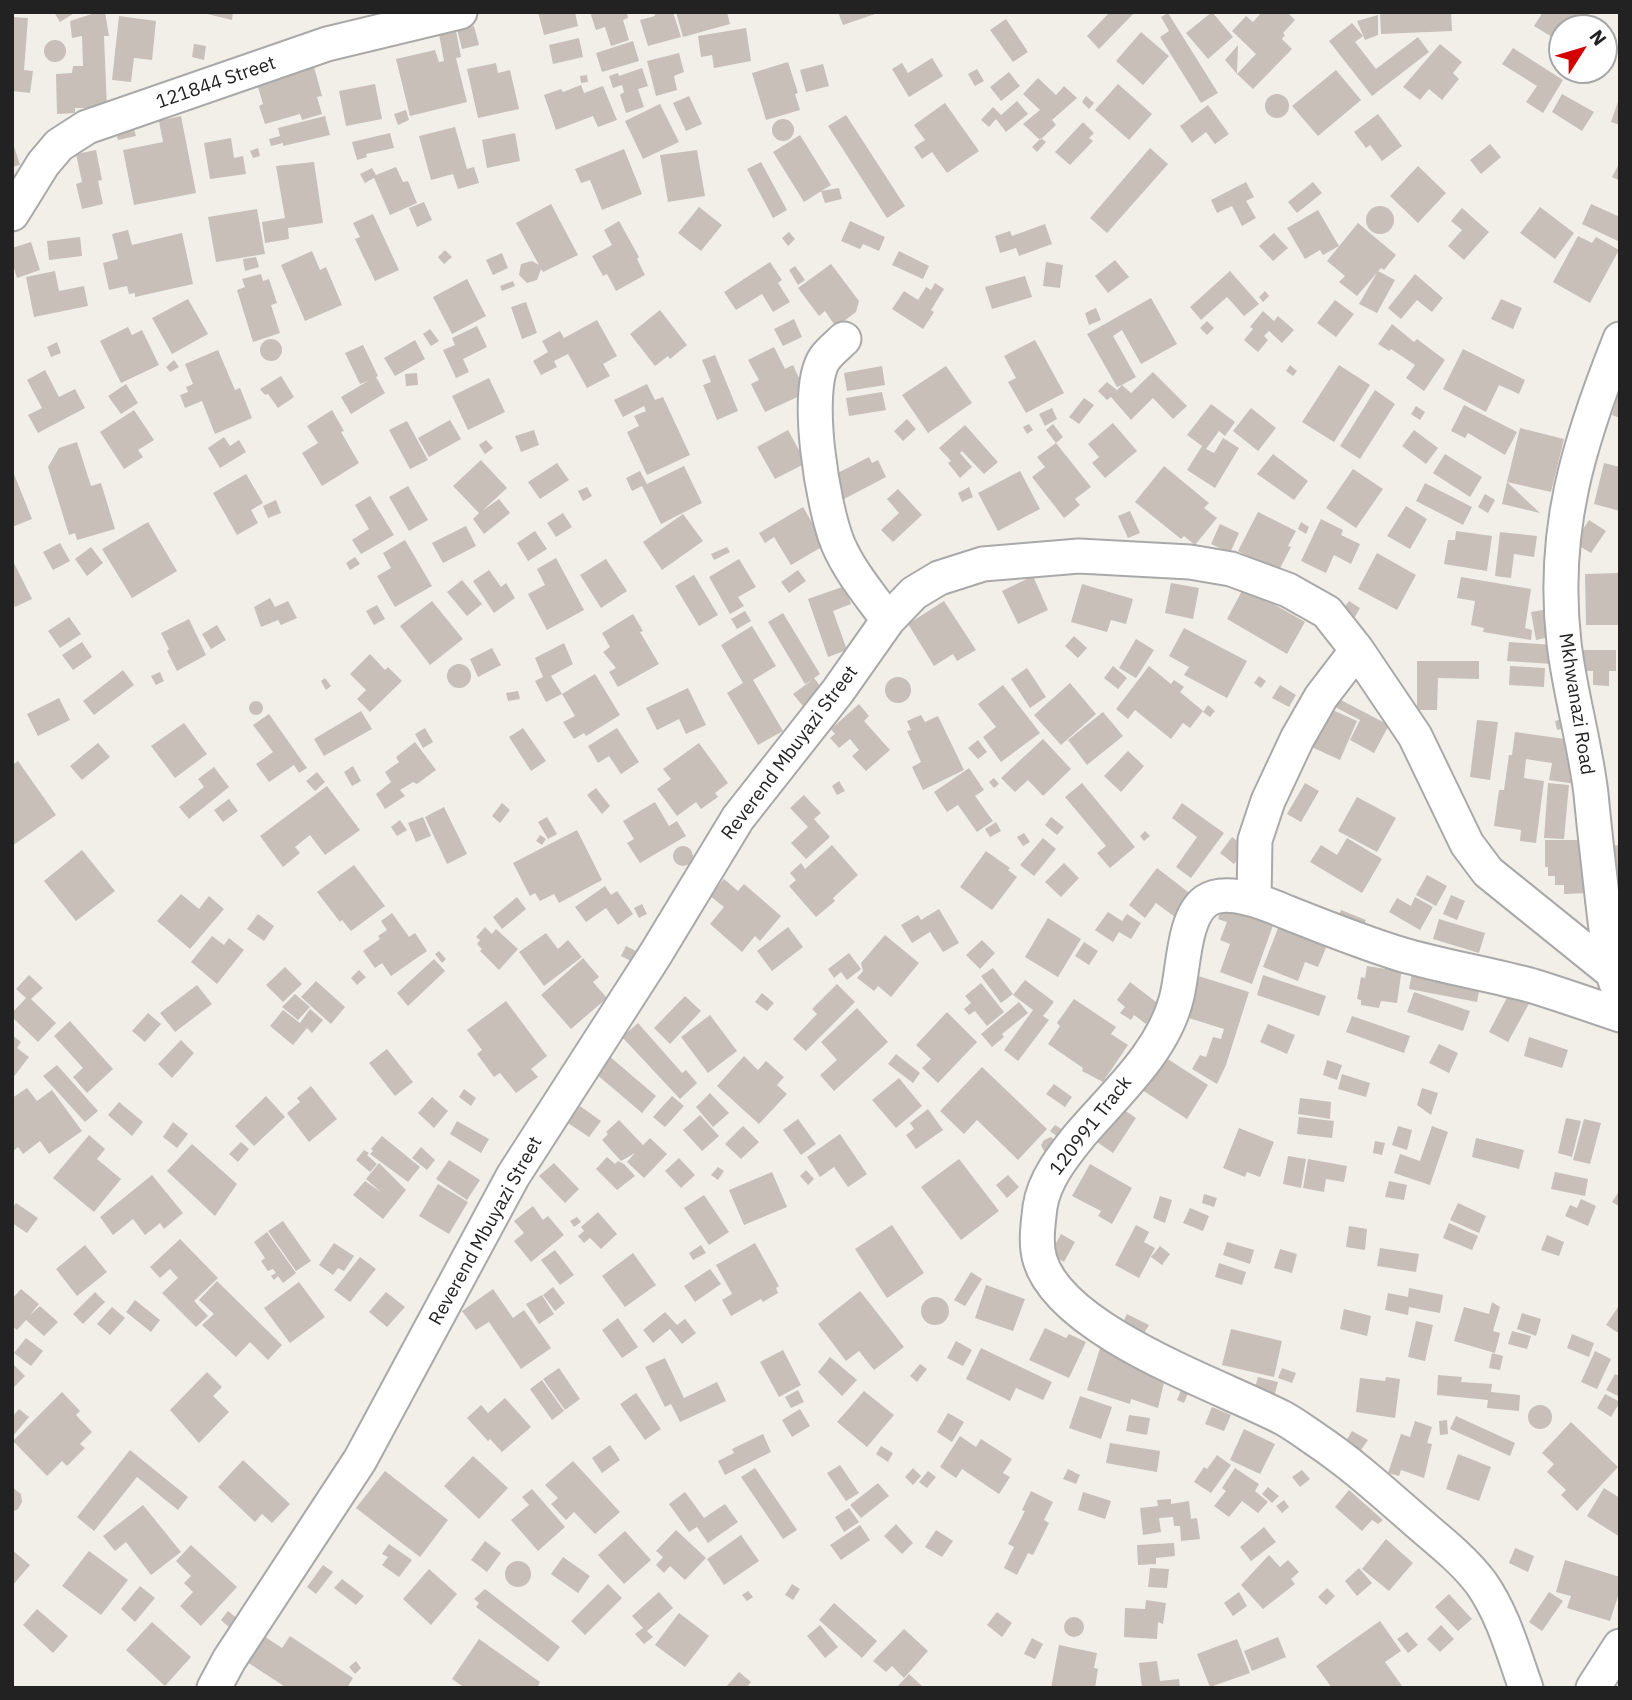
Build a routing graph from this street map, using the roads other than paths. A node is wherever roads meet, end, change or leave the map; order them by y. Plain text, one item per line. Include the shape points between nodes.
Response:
1 (460, 12) edge
2 (12, 214) edge
3 (844, 339) dead end
4 (1620, 339) edge
5 (888, 620) junction
6 (1357, 650) junction
7 (1254, 900) junction
8 (1616, 982) edge
9 (1620, 1015) edge
10 (1620, 1646) edge
11 (214, 1688) edge
12 (1525, 1688) edge
13 (1593, 1688) edge

1 - 2 street, 121844 Street via 327,44 87,127 59,145
3 - 5 street via 824,359 816,383 823,497 838,544 855,577
4 - 8 street, Mkhwanazi Road via 1578,455 1564,519 1561,561 1564,641 1586,753
5 - 6 street, Reverend Mbuyazi Street via 914,593 939,578 983,564 1108,556 1217,567 1288,590 1327,612
5 - 11 street, Reverend Mbuyazi Street via 738,818 513,1176 360,1460
6 - 7 street via 1321,697 1268,801 1255,840
6 - 8 street, Reverend Mbuyazi Street via 1415,736 1466,844 1488,872
7 - 9 street, 120991 Track via 1402,955 1534,987
7 - 12 street, 120991 Track via 1220,895 1204,902 1190,922 1180,987 1157,1046 1069,1148 1046,1183 1037,1241 1040,1262 1055,1289 1078,1312 1188,1376 1285,1419 1376,1485 1481,1583 1502,1619
10 - 13 street

